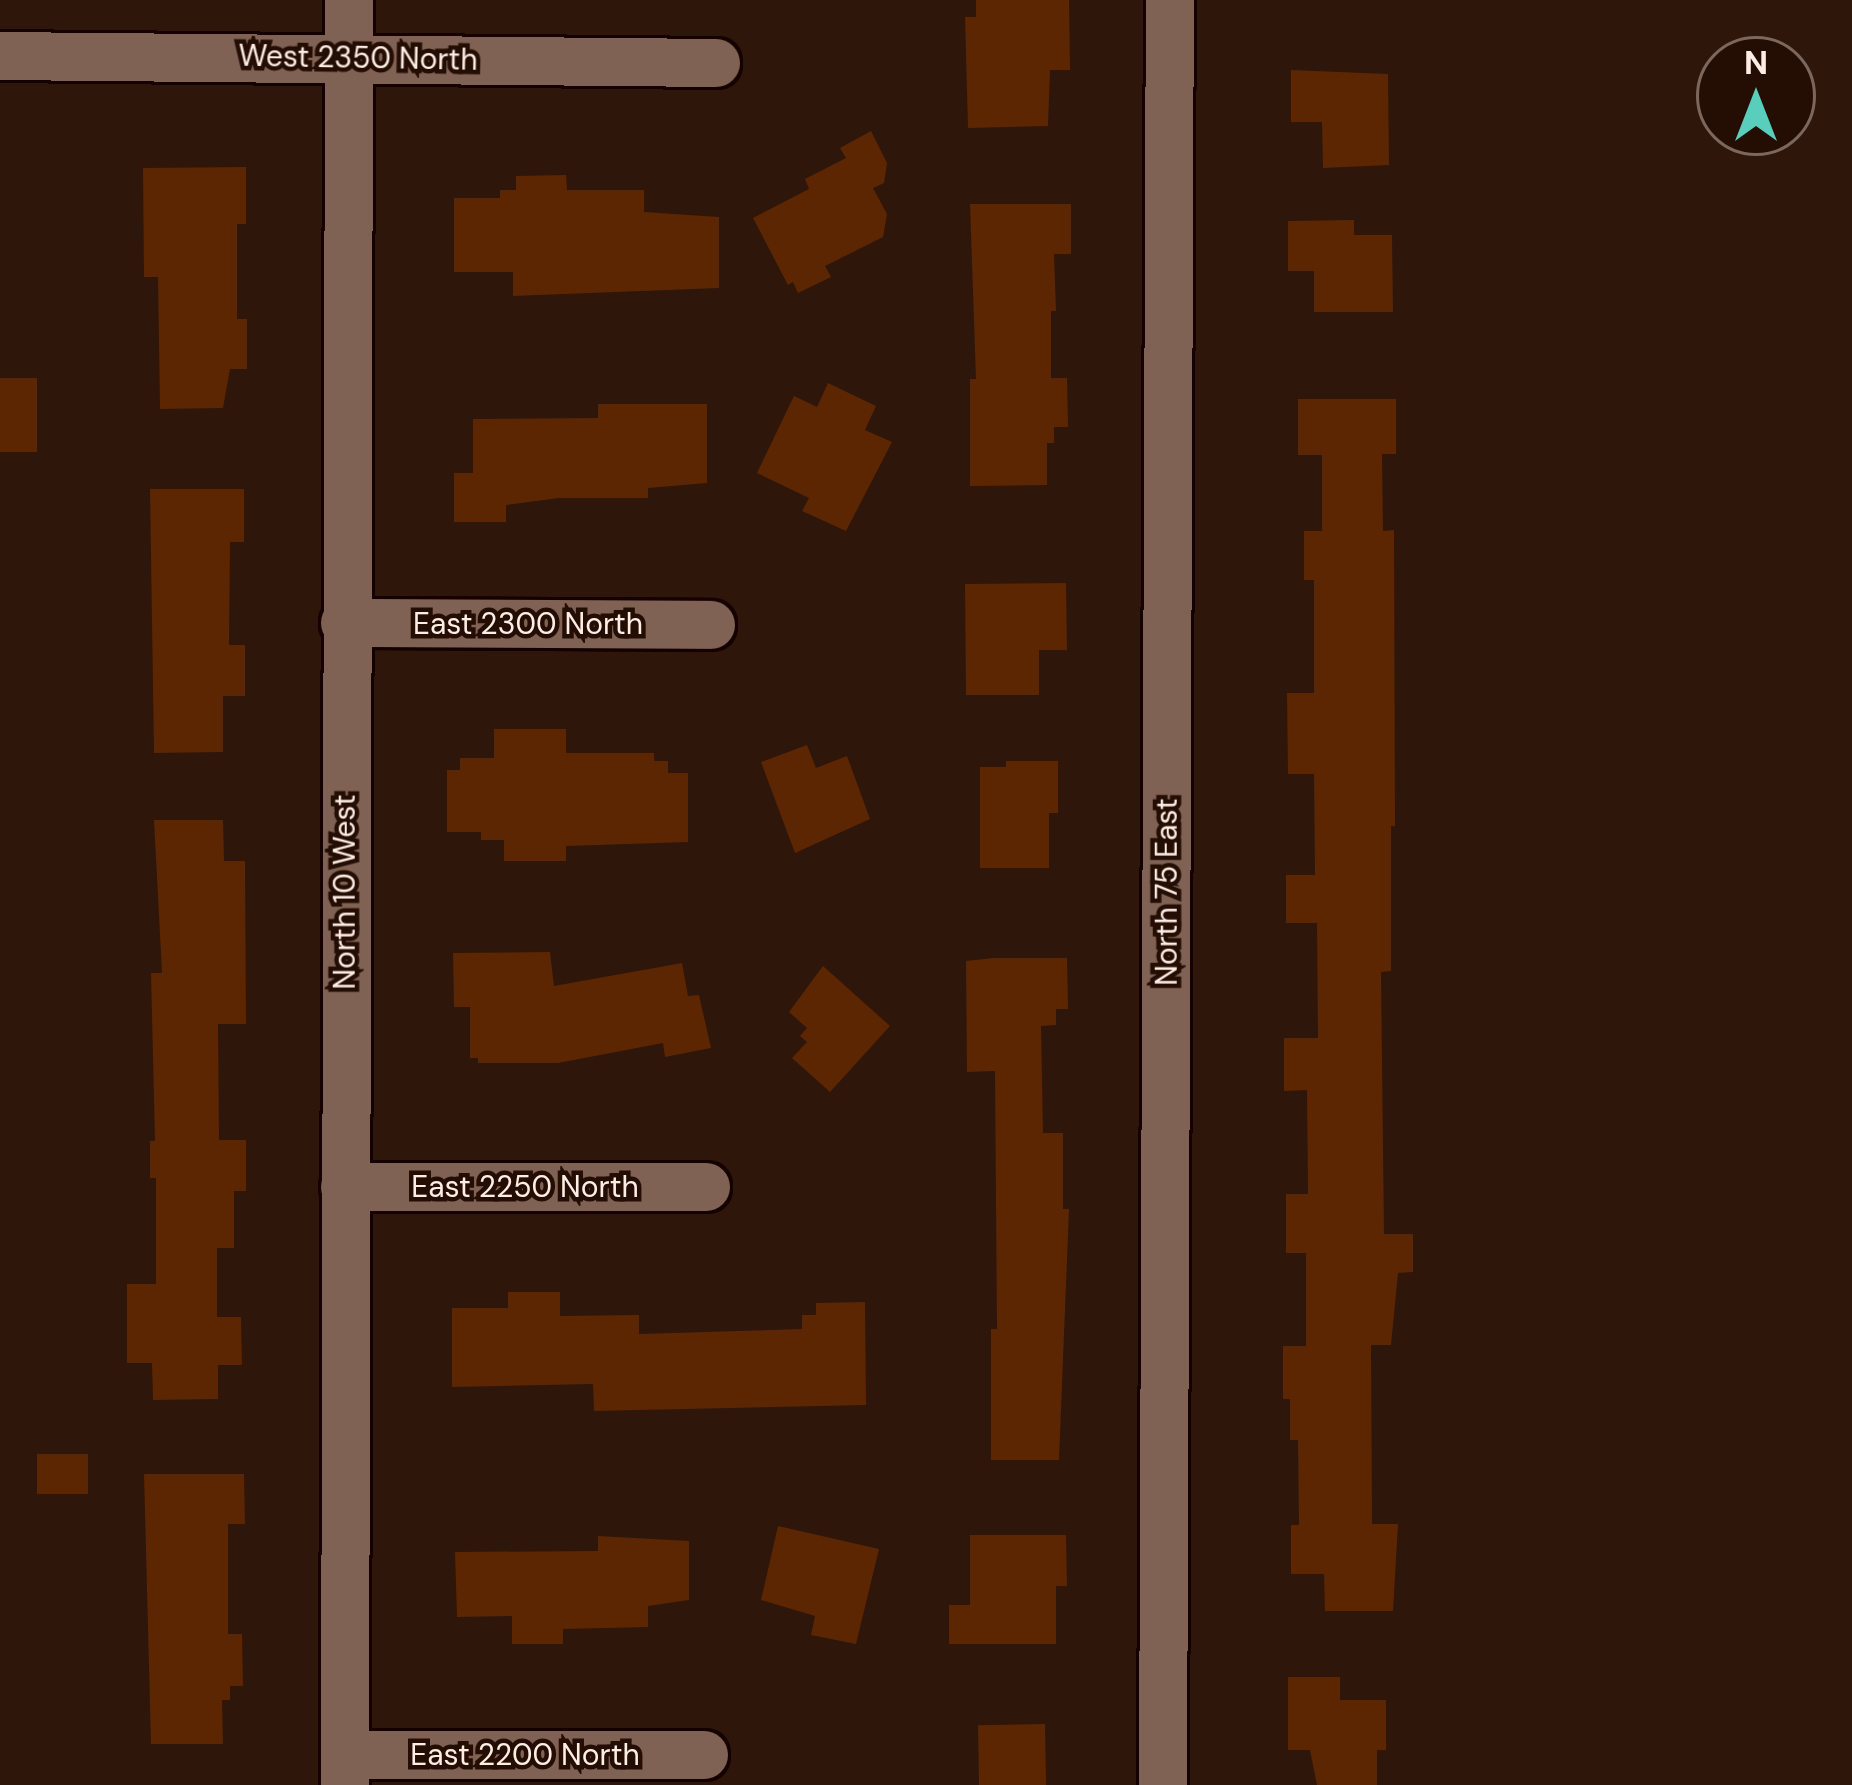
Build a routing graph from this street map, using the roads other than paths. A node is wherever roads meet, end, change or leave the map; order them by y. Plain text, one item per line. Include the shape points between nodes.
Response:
1 (349, 0) edge
2 (1170, 0) edge
3 (0, 56) edge
4 (349, 56) junction
5 (716, 63) dead end
6 (345, 622) junction
7 (711, 626) dead end
8 (345, 1187) junction
9 (706, 1187) dead end
10 (704, 1756) dead end
11 (345, 1770) edge
12 (1163, 1785) edge

1 - 4 street, North 10 West
2 - 12 street, North 75 East
3 - 4 street, West 2350 North
4 - 5 street, West 2350 North
4 - 6 street, North 10 West
6 - 7 street, East 2300 North
6 - 8 street, North 10 West
8 - 9 street, East 2250 North
8 - 11 street, North 10 West
10 - 11 street, East 2200 North

